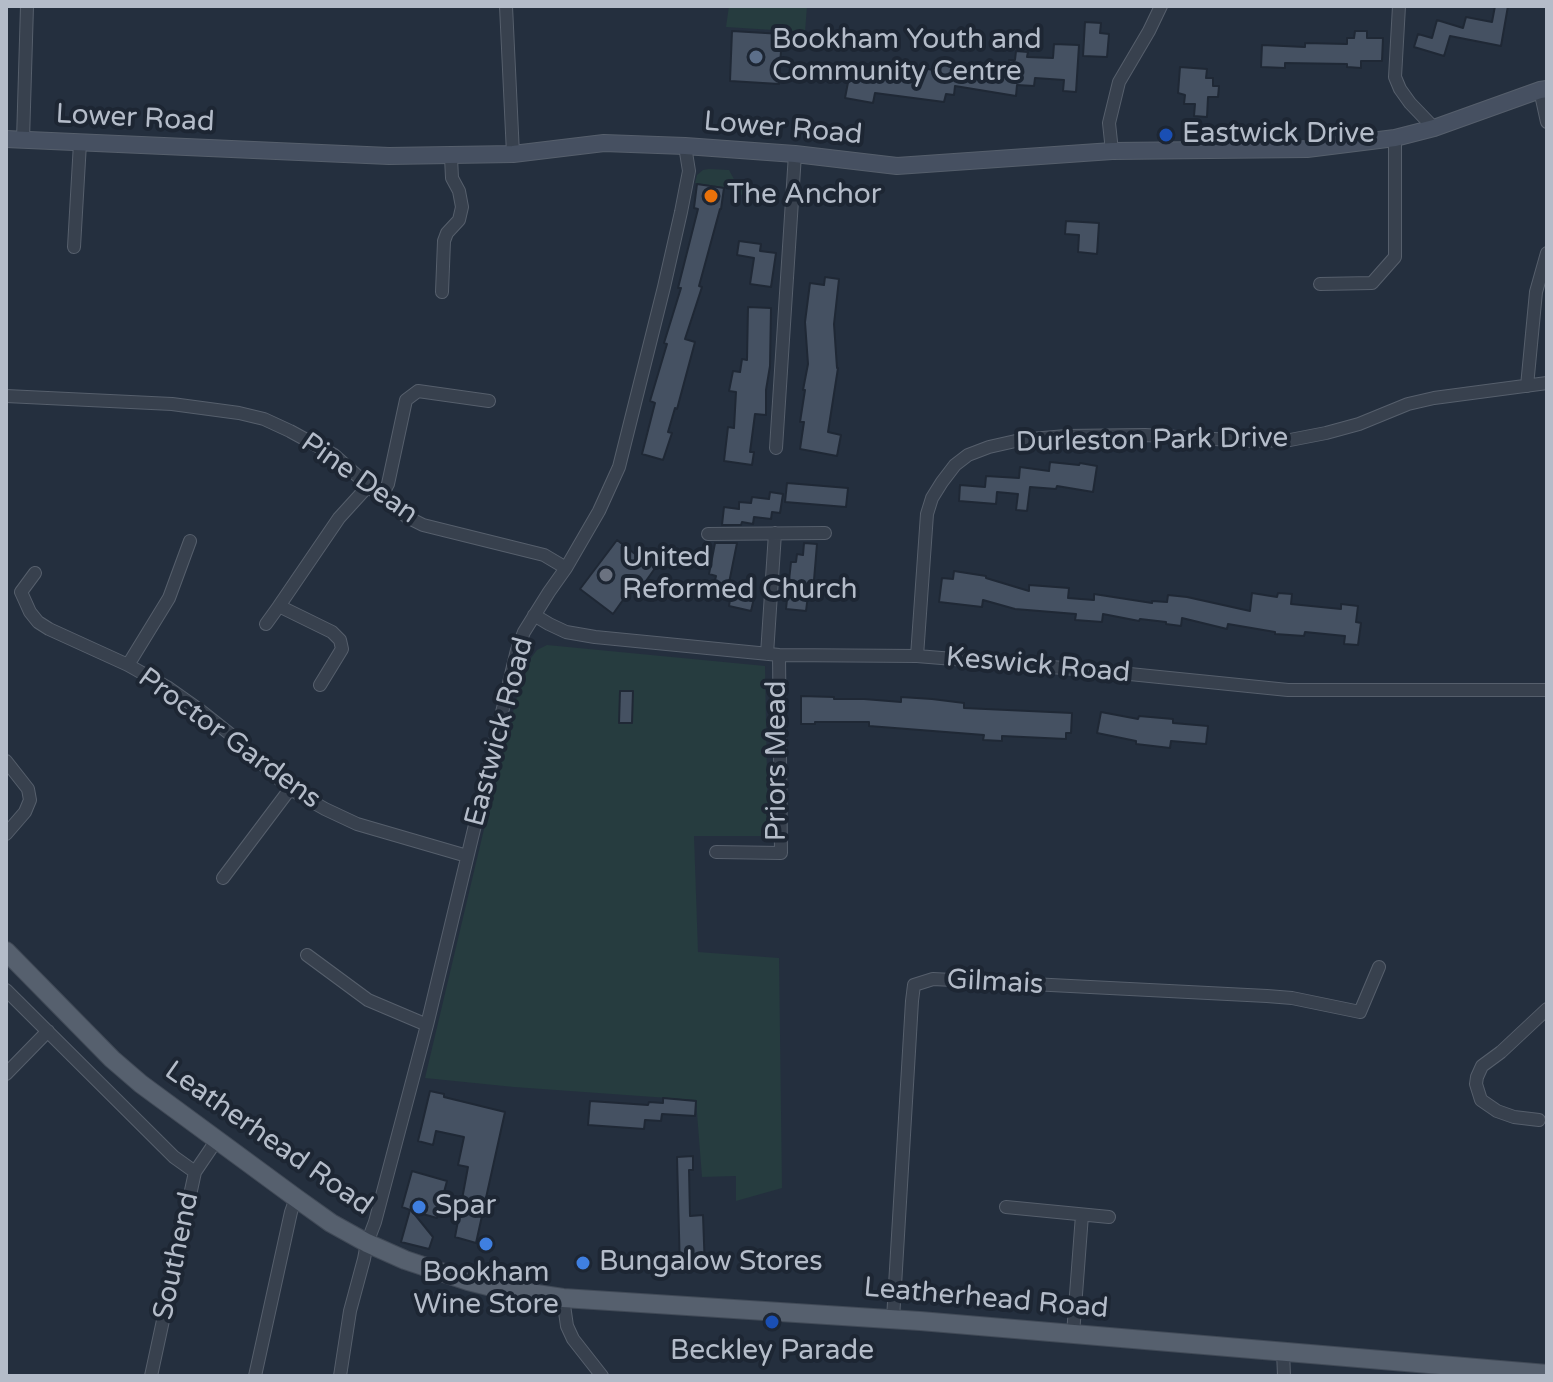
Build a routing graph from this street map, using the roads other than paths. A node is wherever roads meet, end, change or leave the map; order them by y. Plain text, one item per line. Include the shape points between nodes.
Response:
1 (27, 6) edge
2 (506, 6) edge
3 (1161, 6) edge
4 (1399, 6) edge
5 (1543, 90) edge
6 (1547, 122) edge
7 (1434, 128) junction
8 (1395, 138) junction
9 (14, 140) edge
10 (80, 143) junction
11 (685, 146) junction
12 (1112, 151) junction
13 (513, 154) junction
14 (795, 154) junction
15 (451, 157) junction
16 (74, 247) dead end
17 (1547, 253) edge
18 (1320, 284) dead end
19 (442, 292) dead end
20 (1547, 383) edge
21 (1527, 386) junction
22 (6, 396) edge
23 (489, 401) dead end
24 (776, 448) dead end
25 (369, 485) junction
26 (381, 497) junction
27 (775, 533) junction
28 (825, 533) dead end
29 (708, 534) dead end
30 (190, 541) dead end
31 (566, 568) junction
32 (35, 573) dead end
33 (6, 590) edge
34 (21, 592) junction
35 (279, 606) junction
36 (534, 615) junction
37 (266, 624) dead end
38 (773, 655) junction
39 (917, 656) junction
40 (128, 665) junction
41 (320, 685) dead end
42 (1547, 690) edge
43 (6, 761) edge
44 (290, 789) junction
45 (6, 834) edge
46 (716, 852) dead end
47 (467, 856) junction
48 (223, 878) dead end
49 (6, 951) edge
50 (307, 955) dead end
51 (1379, 967) dead end
52 (6, 990) edge
53 (1547, 1009) edge
54 (427, 1025) junction
55 (48, 1031) junction
56 (6, 1074) edge
57 (1539, 1120) dead end
58 (216, 1141) junction
59 (195, 1172) junction
60 (296, 1198) junction
61 (1006, 1207) dead end
62 (1082, 1215) junction
63 (1109, 1217) dead end
64 (367, 1243) junction
65 (563, 1298) junction
66 (893, 1319) junction
67 (1073, 1334) junction
68 (1283, 1351) junction
69 (1547, 1374) edge
70 (151, 1376) edge
71 (255, 1376) edge
72 (340, 1376) edge
73 (602, 1376) edge
74 (1284, 1376) edge

1 - 9 street
2 - 13 street
3 - 12 street via 1119,82 1109,123
4 - 7 street via 1395,77
5 - 6 street
5 - 7 street, Lower Road
7 - 8 street, Lower Road
8 - 12 street, Lower Road via 1307,149
8 - 18 street via 1395,257 1372,283
9 - 10 street, Lower Road
10 - 15 street, Lower Road
10 - 16 street
11 - 13 street, Lower Road via 604,143
11 - 14 street, Lower Road
11 - 31 street, Eastwick Road via 689,171 681,212 619,467
12 - 14 street, Lower Road via 897,166
13 - 15 street, Lower Road
14 - 24 street
15 - 19 street via 462,207 444,241
17 - 21 street via 1536,292
20 - 21 street, Durleston Park Drive
21 - 39 street, Durleston Park Drive via 1421,401 1359,424 1290,440 1066,436 1020,440 968,455 942,482 927,514
22 - 25 street, Pine Dean via 172,404 264,419 334,455
23 - 26 street via 418,391 406,400
25 - 26 street, Pine Dean
25 - 35 street via 339,518
26 - 31 street, Pine Dean via 423,525 544,555
27 - 28 street
27 - 29 street
27 - 38 street
30 - 40 street, Proctor Gardens via 169,598
31 - 36 street, Eastwick Road
32 - 34 street
33 - 34 street
34 - 40 street, Proctor Gardens via 38,622
35 - 37 street
35 - 41 street via 340,640 342,649
36 - 38 street, Keswick Road via 566,632 595,637
36 - 47 street, Eastwick Road via 517,650
38 - 39 street, Keswick Road
38 - 46 street, Priors Mead via 781,853
39 - 42 street, Keswick Road via 1288,690
40 - 44 street, Proctor Gardens via 201,711
43 - 45 street via 28,789 30,800
44 - 47 street, Proctor Gardens via 357,824
44 - 48 street
47 - 54 street, Eastwick Road
49 - 58 main road, Leatherhead Road via 112,1059
50 - 54 street via 368,1000
51 - 66 street, Gilmais via 1360,1012 1267,996 933,979 914,985
52 - 55 street, Leatherhead Road
53 - 57 street via 1482,1066 1476,1084 1481,1100 1497,1111
54 - 64 street, Eastwick Road
55 - 56 street
55 - 59 street, Leatherhead Road
58 - 59 street, Southend
58 - 60 main road, Leatherhead Road
59 - 70 street, Southend
60 - 64 main road, Leatherhead Road
60 - 71 street
61 - 62 street
62 - 63 street
62 - 67 street
64 - 65 main road, Leatherhead Road via 468,1281
64 - 72 street, Eastwick Road
65 - 66 main road, Leatherhead Road
65 - 73 street via 573,1339
66 - 67 main road, Leatherhead Road
67 - 68 main road, Leatherhead Road
68 - 69 main road, Leatherhead Road
68 - 74 street

